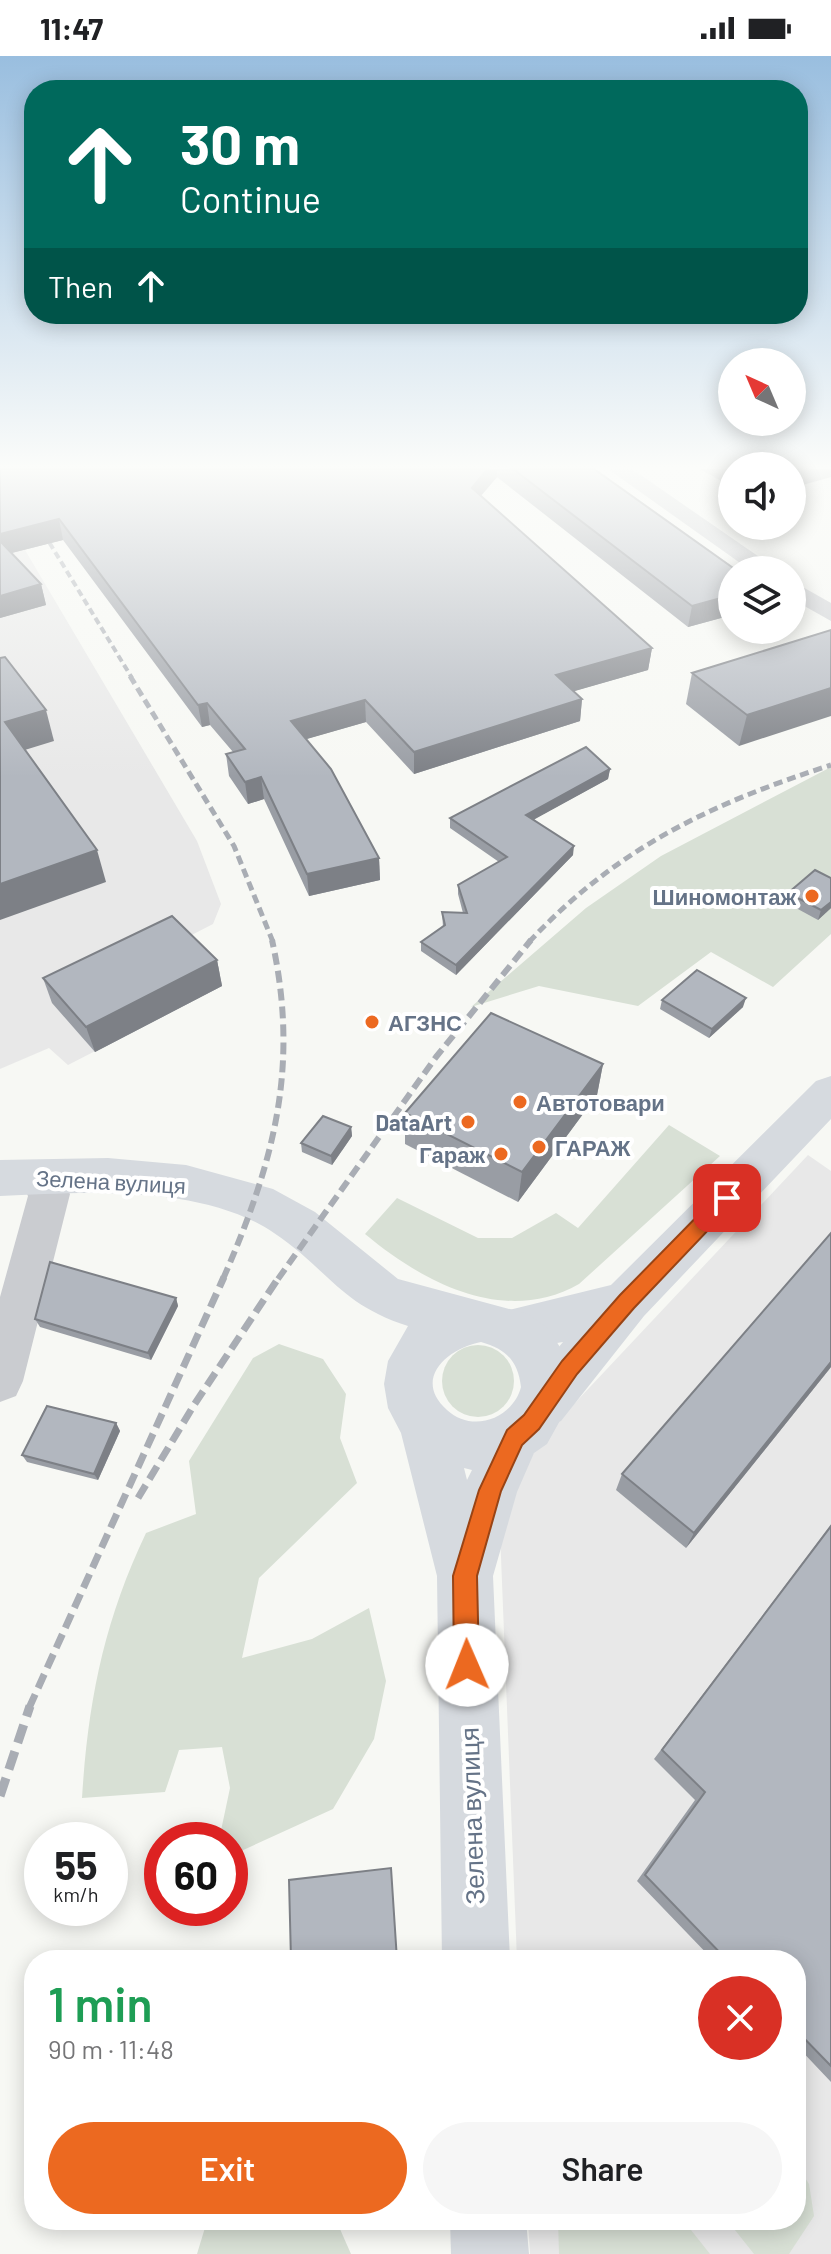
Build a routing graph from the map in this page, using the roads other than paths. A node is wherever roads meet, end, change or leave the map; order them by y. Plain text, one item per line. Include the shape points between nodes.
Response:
1 (806, 597) edge
2 (831, 614) edge
3 (831, 1092) edge
4 (18, 1177) edge
5 (381, 1294) junction
6 (627, 1301) junction
7 (497, 1324) junction
8 (407, 1372) junction
9 (0, 1381) edge
10 (528, 1421) junction
11 (425, 1423) junction
12 (465, 1576) junction
13 (476, 1950) edge
14 (489, 2230) edge
15 (490, 2254) edge

1 - 2 street
3 - 6 main road
4 - 5 main road, Зелена вулиця via 147,1179 195,1185 263,1204 309,1233
4 - 9 street via 49,1194
5 - 7 main road, Зелена вулиця
5 - 8 main road
6 - 7 main road via 570,1319
6 - 10 main road
7 - 8 main road via 450,1324 416,1352
7 - 10 main road via 533,1344 543,1362 547,1382
8 - 11 main road via 412,1402
10 - 11 main road via 490,1445 466,1445
10 - 12 main road, Зелена вулиця via 490,1490
11 - 12 main road, Зелена вулиця
12 - 13 main road, Зелена вулиця
14 - 15 main road

